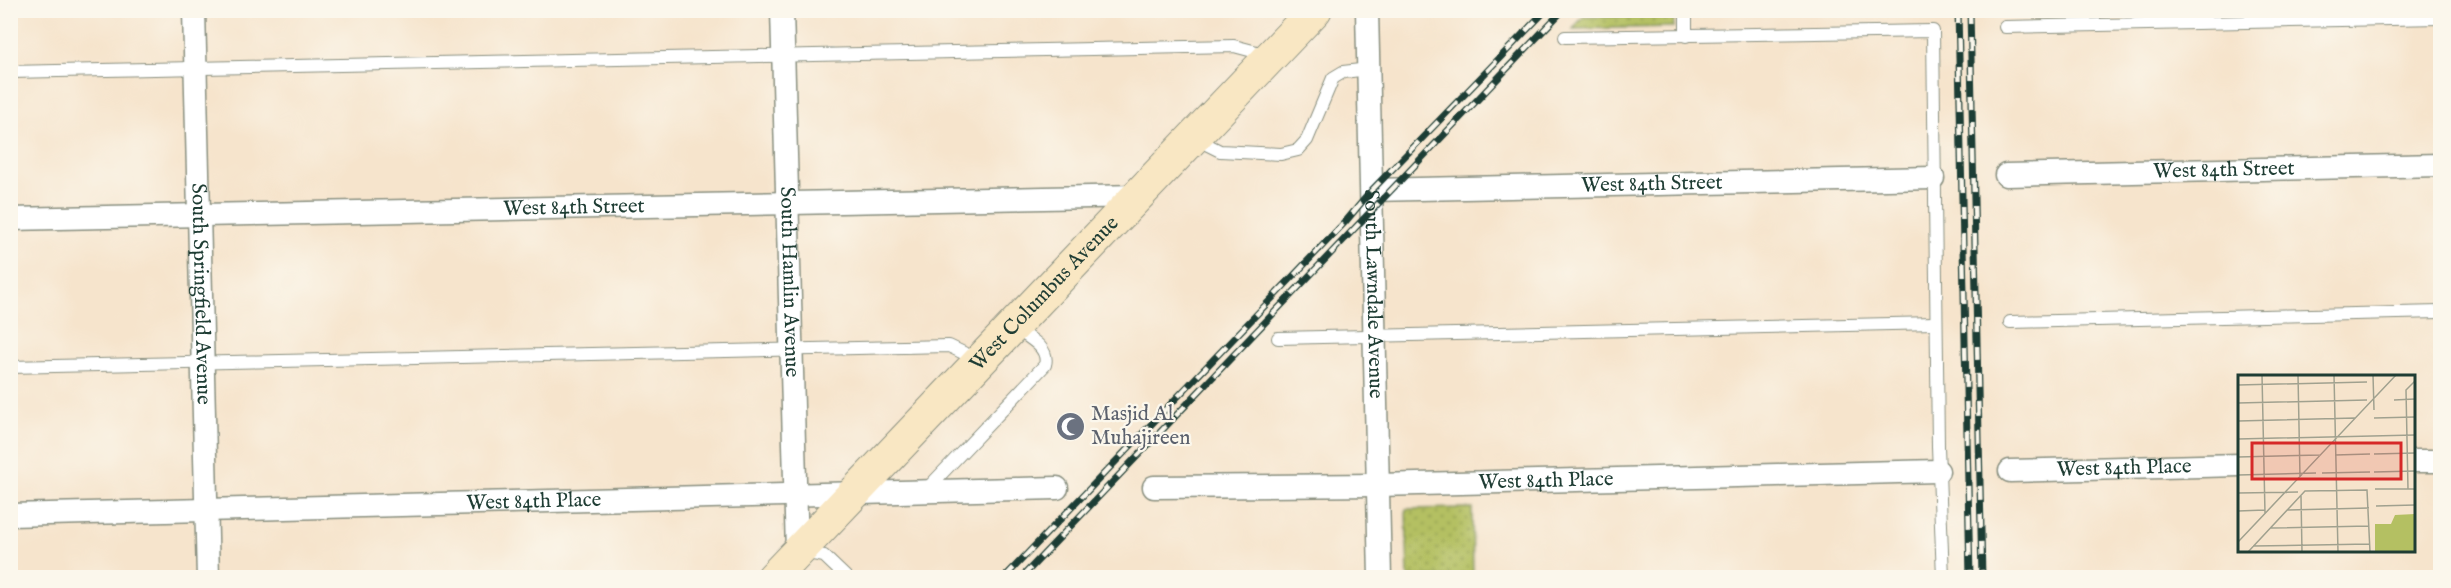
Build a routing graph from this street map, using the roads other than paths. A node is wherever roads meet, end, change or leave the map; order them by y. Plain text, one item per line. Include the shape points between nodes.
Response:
1 (194, 10) edge
2 (782, 10) edge
3 (1315, 10) edge
4 (1686, 10) edge
5 (1372, 15) edge
6 (2440, 18) edge
7 (2005, 27) dead end
8 (1686, 36) junction
9 (1565, 37) dead end
10 (783, 54) junction
11 (1271, 56) junction
12 (195, 67) junction
13 (1369, 69) junction
14 (10, 72) edge
15 (1193, 138) junction
16 (2440, 165) edge
17 (2006, 175) dead end
18 (1933, 178) junction
19 (1372, 190) junction
20 (1138, 196) junction
21 (786, 202) junction
22 (199, 214) junction
23 (10, 219) edge
24 (2440, 312) edge
25 (2010, 322) dead end
26 (1935, 323) junction
27 (1013, 326) junction
28 (1375, 334) junction
29 (1278, 338) dead end
30 (790, 349) junction
31 (980, 361) junction
32 (202, 363) junction
33 (10, 367) edge
34 (2440, 460) edge
35 (2415, 461) edge
36 (2238, 465) edge
37 (1938, 471) junction
38 (2010, 471) dead end
39 (1378, 485) junction
40 (1154, 486) dead end
41 (1057, 488) dead end
42 (924, 492) junction
43 (852, 495) junction
44 (794, 496) junction
45 (206, 510) junction
46 (10, 515) edge
47 (797, 552) junction
48 (208, 578) edge
49 (773, 578) edge
50 (847, 578) edge
51 (1380, 578) edge
52 (1943, 578) edge

1 - 12 street, South Springfield Avenue
2 - 10 street, South Hamlin Avenue
3 - 11 main road, West Columbus Avenue
4 - 8 lane
5 - 13 street, South Lawndale Avenue
6 - 7 lane
8 - 9 lane
8 - 18 lane via 1933,31
10 - 11 lane via 1234,46
10 - 12 lane
10 - 21 street, South Hamlin Avenue
11 - 15 main road, West Columbus Avenue
12 - 14 lane
12 - 22 street, South Springfield Avenue
13 - 15 lane via 1342,72 1333,78 1307,140 1298,150 1281,154 1220,151
13 - 19 street, South Lawndale Avenue
15 - 20 main road, West Columbus Avenue
16 - 17 street, West 84th Street
18 - 19 street, West 84th Street
18 - 26 lane
19 - 28 street, South Lawndale Avenue
20 - 21 street, West 84th Street
20 - 27 main road, West Columbus Avenue
21 - 22 street, West 84th Street
21 - 30 street, South Hamlin Avenue
22 - 23 street, West 84th Street
22 - 32 street, South Springfield Avenue
24 - 25 lane
26 - 28 lane
26 - 37 lane
27 - 31 main road, West Columbus Avenue
27 - 42 lane via 1042,348 1047,359 1045,365
28 - 29 lane
28 - 39 street, South Lawndale Avenue
30 - 31 lane via 949,345
30 - 32 lane
30 - 44 street, South Hamlin Avenue
31 - 43 main road, West Columbus Avenue
32 - 33 lane
32 - 45 street, South Springfield Avenue
34 - 35 street
36 - 38 street, West 84th Place
37 - 39 street, West 84th Place
37 - 52 lane
39 - 40 street, West 84th Place
39 - 51 street, South Lawndale Avenue
41 - 42 street, West 84th Place
42 - 43 street, West 84th Place
43 - 44 street, West 84th Place
43 - 47 main road, West Columbus Avenue
44 - 45 street, West 84th Place
44 - 47 street, South Hamlin Avenue
45 - 46 street, West 84th Place
45 - 48 street, South Springfield Avenue
47 - 49 main road, West Columbus Avenue
47 - 50 lane via 824,556

